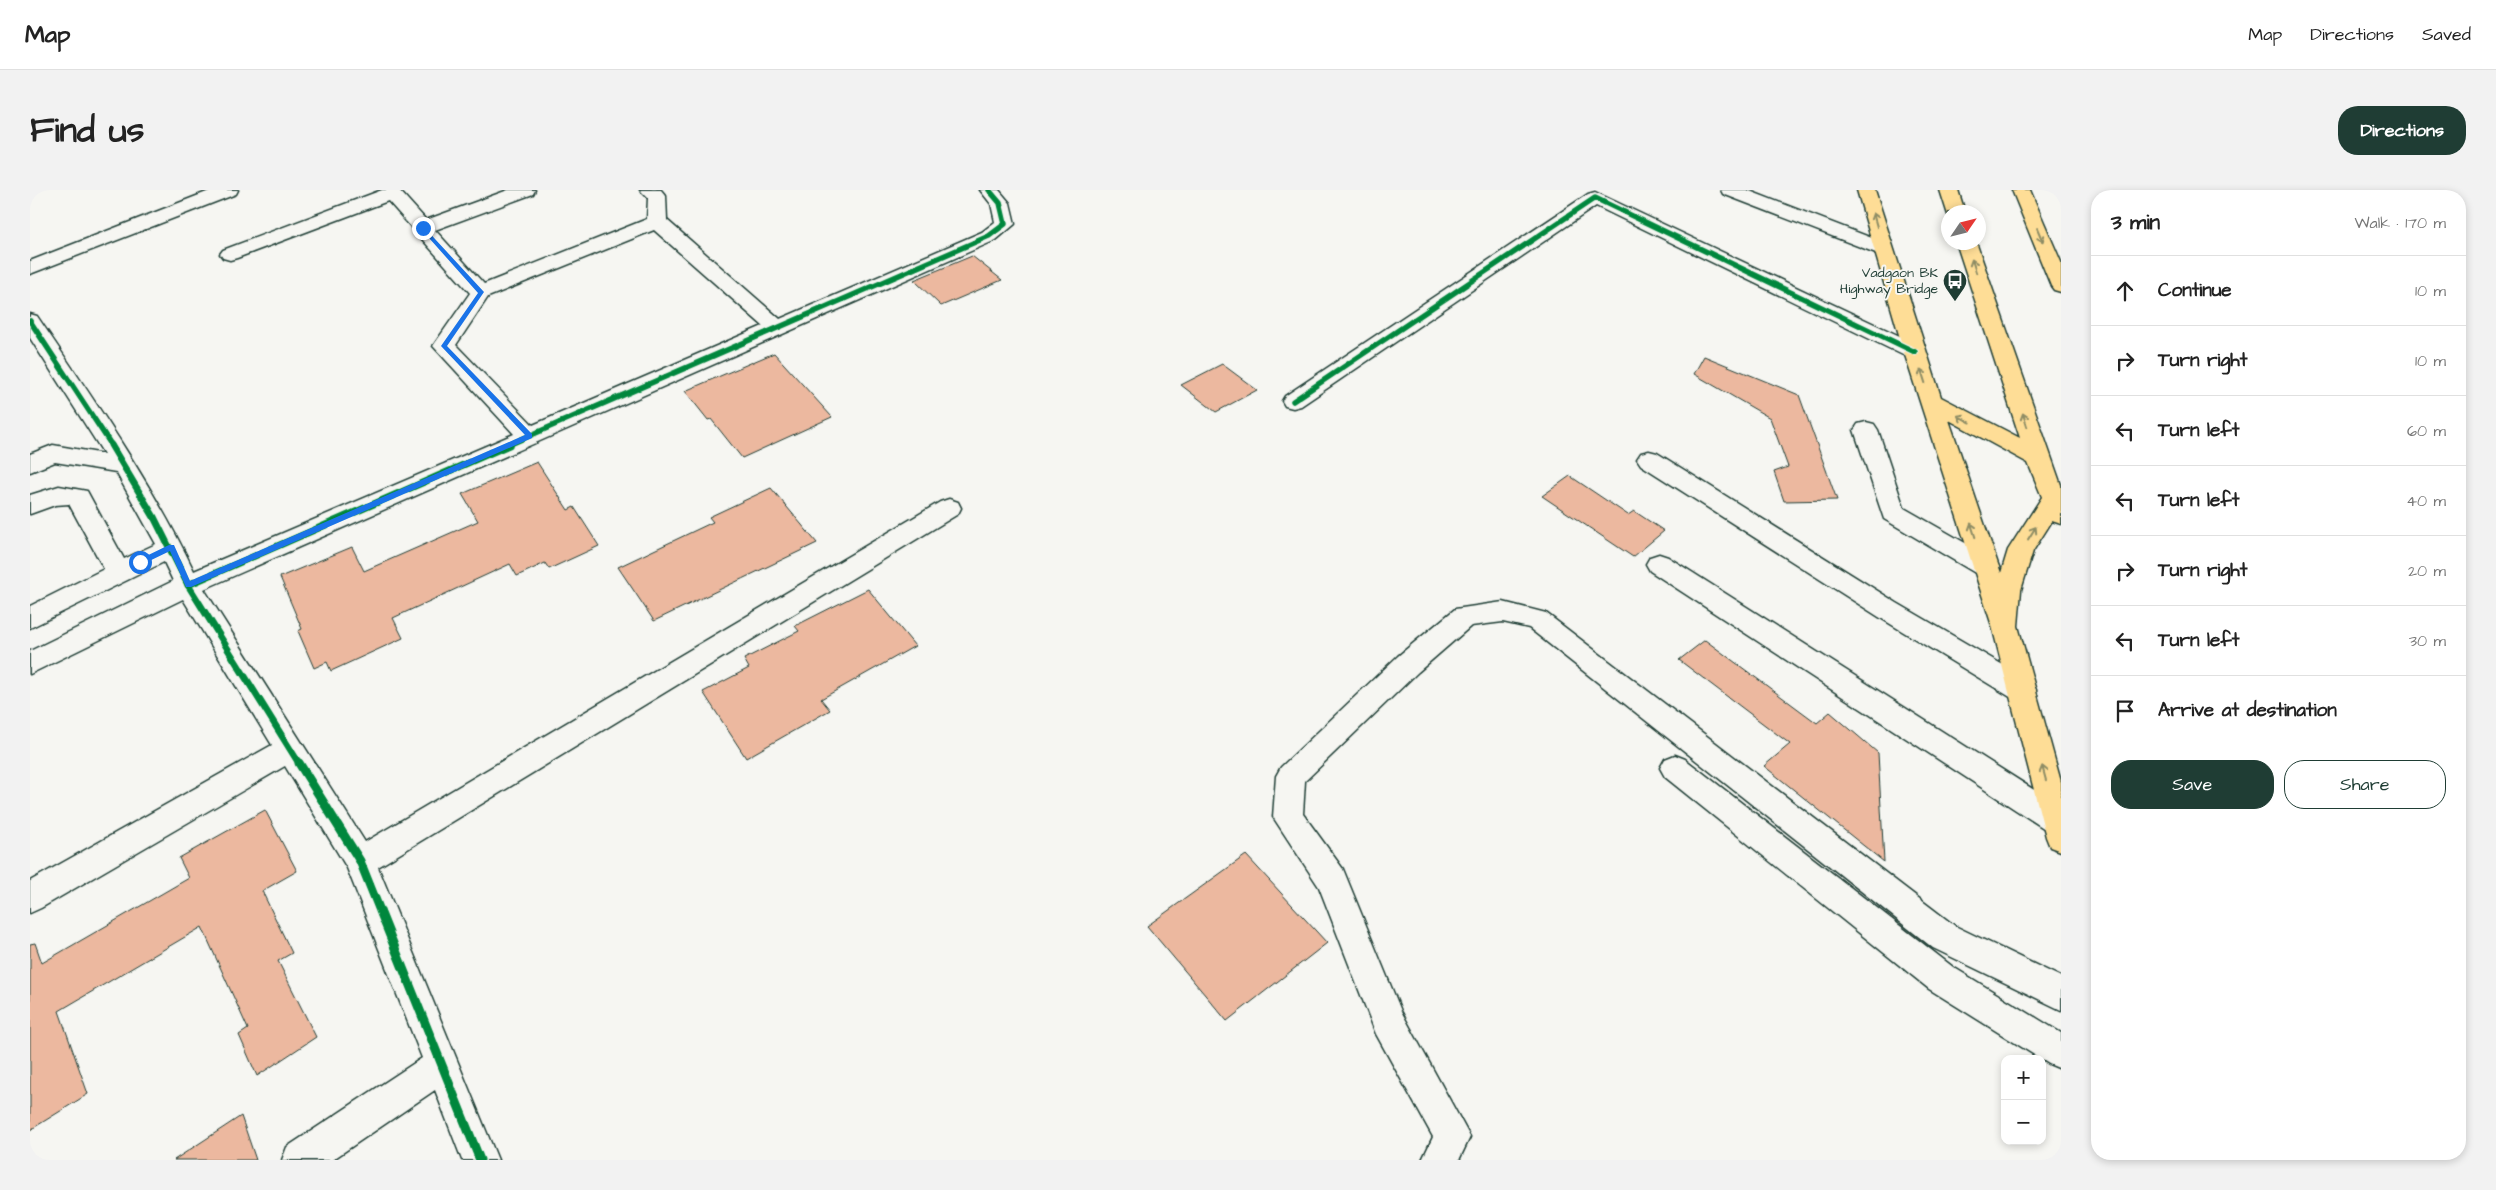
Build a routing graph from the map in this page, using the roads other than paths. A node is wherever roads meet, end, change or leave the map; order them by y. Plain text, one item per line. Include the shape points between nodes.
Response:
1 (229, 190) edge
2 (526, 190) edge
3 (648, 190) edge
4 (989, 190) edge
5 (1730, 190) edge
6 (1866, 190) edge
7 (1949, 190) edge
8 (2021, 190) edge
9 (1954, 205) edge
10 (657, 222) junction
11 (423, 228) junction
12 (1883, 249) junction
13 (1969, 250) edge
14 (230, 254) dead end
15 (30, 268) edge
16 (2061, 286) edge
17 (481, 292) junction
18 (30, 321) edge
19 (777, 328) junction
20 (1915, 352) junction
21 (1931, 400) junction
22 (1293, 401) dead end
23 (1866, 430) dead end
24 (530, 436) junction
25 (2038, 458) junction
26 (1649, 459) dead end
27 (30, 464) edge
28 (122, 465) junction
29 (30, 505) edge
30 (2058, 506) edge
31 (949, 508) dead end
32 (172, 547) junction
33 (1659, 564) dead end
34 (1986, 567) junction
35 (119, 573) junction
36 (188, 585) junction
37 (30, 618) edge
38 (2005, 626) junction
39 (30, 663) edge
40 (2022, 690) junction
41 (290, 748) junction
42 (1675, 768) dead end
43 (2058, 828) edge
44 (360, 861) junction
45 (30, 898) edge
46 (2061, 994) edge
47 (2061, 1052) edge
48 (442, 1064) junction
49 (300, 1160) edge
50 (480, 1160) edge
51 (1440, 1160) edge

1 - 15 street
2 - 11 street
3 - 10 street via 657,196
4 - 19 street via 1000,204 1005,224 989,236
5 - 12 street
12 -> 6 highway
7 - 9 highway
8 -> 16 highway
10 - 17 street
10 - 19 street
11 - 14 street via 391,193
11 - 17 street
12 - 20 highway
25 -> 13 highway
17 - 24 street via 444,346
18 - 28 street
19 - 24 street
21 -> 20 highway
20 - 22 street via 1595,198
25 -> 21 highway
34 -> 21 highway
23 - 34 street via 1893,513
24 - 36 street
25 - 30 highway
26 - 40 street via 1888,610
27 - 28 street via 53,454
28 - 32 street
29 - 35 street via 49,496 66,493 78,497
38 -> 30 highway via 2008,590 2021,550
31 - 44 street
32 - 35 street
32 - 36 street
33 - 43 street
34 - 38 highway
35 - 37 street
36 - 39 street
36 - 41 street
38 - 40 highway
43 -> 40 highway
41 - 44 street
41 - 45 street
42 - 47 street via 1941,978
44 - 48 street
46 - 51 street via 1944,937 1537,620 1503,612 1464,616 1408,664 1291,776 1288,817 1332,879 1388,1022 1452,1137
48 - 49 street
48 - 50 street

